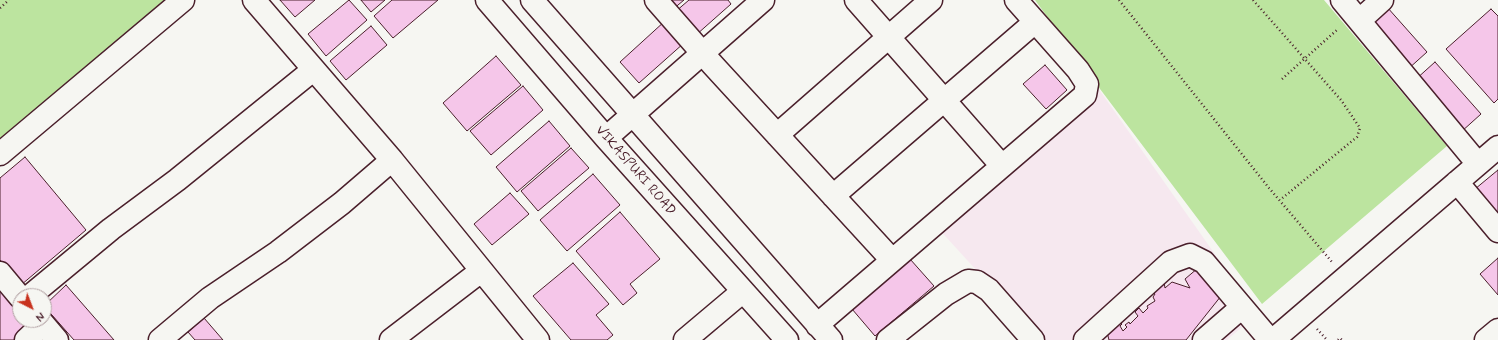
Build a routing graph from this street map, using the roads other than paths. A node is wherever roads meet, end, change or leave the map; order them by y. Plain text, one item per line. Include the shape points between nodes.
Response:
1 (184, 0) edge
2 (254, 0) edge
3 (487, 0) edge
4 (532, 0) edge
5 (656, 0) edge
6 (856, 0) edge
7 (931, 0) edge
8 (1016, 0) edge
9 (1382, 0) edge
10 (754, 3) edge
11 (1352, 11) edge
12 (1034, 22) junction
13 (888, 36) junction
14 (702, 53) junction
15 (313, 70) junction
16 (943, 99) junction
17 (632, 114) junction
18 (777, 135) junction
19 (606, 138) junction
20 (1498, 148) edge
21 (0, 154) edge
22 (392, 160) junction
23 (1478, 164) junction
24 (1002, 166) junction
25 (1457, 182) junction
26 (833, 196) junction
27 (1498, 231) edge
28 (892, 260) junction
29 (481, 271) junction
30 (0, 274) edge
31 (12, 288) edge
32 (40, 288) edge
33 (742, 292) junction
34 (1242, 307) junction
35 (47, 328) edge
36 (1498, 330) edge
37 (824, 332) edge
38 (693, 338) edge
39 (26, 340) edge
40 (160, 340) edge
41 (391, 340) edge
42 (538, 340) edge
43 (787, 340) edge
44 (888, 340) edge
45 (1033, 340) edge
46 (1085, 340) edge
47 (1204, 340) edge
48 (1270, 340) edge
49 (1273, 340) edge
50 (1486, 340) edge

1 - 21 street
2 - 15 street
3 - 19 street, VIKASPURI ROAD
4 - 17 street
5 - 14 street
6 - 13 street
7 - 13 street
8 - 12 street
9 - 11 street
10 - 14 street
11 - 23 street
12 - 16 street
12 - 24 street via 1078,70 1087,84 1085,95
13 - 16 street
13 - 18 street
14 - 17 street
14 - 18 street
15 - 22 street
15 - 32 street
16 - 24 street
16 - 26 street
17 - 19 street
17 - 37 street
18 - 26 street
19 - 33 street, VIKASPURI ROAD
20 - 23 street
22 - 29 street
22 - 40 street via 342,203 278,252 210,298
23 - 25 street
24 - 28 street
25 - 27 street
25 - 49 street
26 - 28 street
28 - 37 street
29 - 41 street
29 - 42 street
30 - 31 street
33 - 38 street
33 - 43 street, VIKASPURI ROAD
34 - 46 street via 1204,262 1190,255 1170,262
34 - 47 street
34 - 48 street
35 - 39 street
36 - 50 street
44 - 45 street via 946,294 968,281 977,282 989,290

